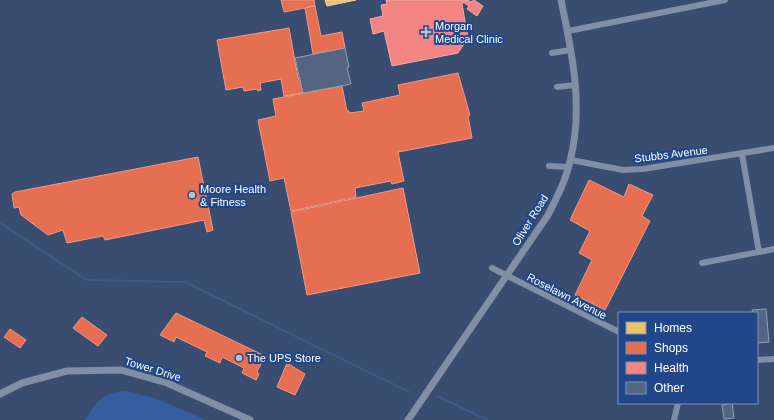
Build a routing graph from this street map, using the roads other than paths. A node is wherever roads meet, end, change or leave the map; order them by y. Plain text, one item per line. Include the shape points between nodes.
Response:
1 (561, 0) edge
2 (725, 0) edge
3 (568, 31) junction
4 (570, 50) junction
5 (552, 53) dead end
6 (575, 85) junction
7 (557, 87) dead end
8 (774, 148) edge
9 (742, 154) junction
10 (570, 164) junction
11 (549, 166) dead end
12 (774, 249) edge
13 (758, 252) junction
14 (702, 263) dead end
15 (492, 268) dead end
16 (506, 276) junction
17 (618, 332) edge
18 (774, 359) edge
19 (758, 360) edge
20 (0, 394) edge
21 (678, 404) edge
22 (250, 420) edge
23 (408, 420) edge
24 (674, 420) edge

1 - 3 street, Oliver Road
2 - 3 street
3 - 4 street, Oliver Road
4 - 5 street
4 - 6 street, Oliver Road
6 - 7 street
6 - 10 street, Oliver Road via 576,123
8 - 9 street, Stubbs Avenue
9 - 10 street, Stubbs Avenue via 630,169
9 - 13 street
10 - 11 street, Stubbs Avenue
10 - 16 street, Oliver Road via 548,215
12 - 13 street
13 - 14 street
15 - 16 street, Roselawn Avenue
16 - 17 street, Roselawn Avenue
16 - 23 street, Oliver Road
18 - 19 street
20 - 22 street, Tower Drive via 22,383 67,371 121,370 167,383
21 - 24 street

